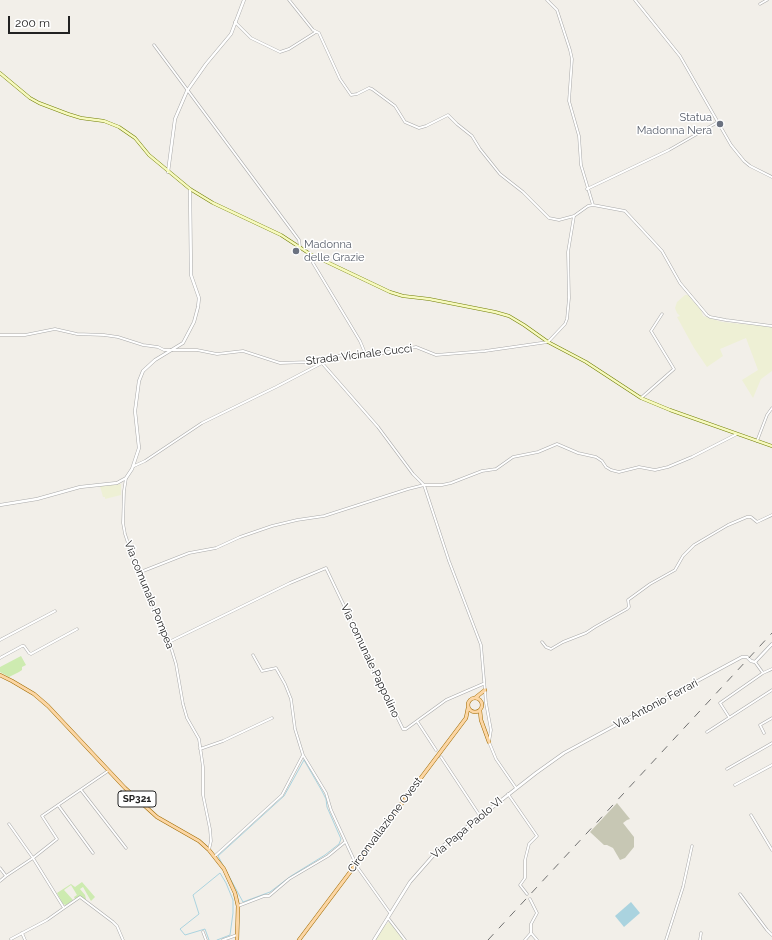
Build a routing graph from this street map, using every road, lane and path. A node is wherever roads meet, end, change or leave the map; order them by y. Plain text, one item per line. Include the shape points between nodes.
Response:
1 (244, 0) edge
2 (289, 0) edge
3 (547, 0) edge
4 (635, 0) edge
5 (768, 0) edge
6 (760, 4) dead end
7 (235, 22) junction
8 (316, 32) junction
9 (154, 45) dead end
10 (0, 73) edge
11 (187, 92) junction
12 (718, 122) junction
13 (168, 172) junction
14 (772, 177) edge
15 (190, 189) junction
16 (587, 189) junction
17 (593, 205) junction
18 (574, 216) junction
19 (300, 248) junction
20 (310, 254) junction
21 (662, 314) dead end
22 (772, 326) edge
23 (0, 335) edge
24 (548, 342) junction
25 (170, 351) junction
26 (365, 353) junction
27 (641, 398) junction
28 (772, 408) edge
29 (737, 434) junction
30 (757, 441) junction
31 (772, 446) edge
32 (134, 466) junction
33 (126, 478) junction
34 (424, 486) junction
35 (0, 505) edge
36 (772, 515) edge
37 (138, 573) junction
38 (55, 610) dead end
39 (77, 629) dead end
40 (0, 640) edge
41 (169, 642) junction
42 (542, 642) dead end
43 (772, 644) edge
44 (253, 655) dead end
45 (0, 658) edge
46 (755, 662) junction
47 (772, 669) edge
48 (763, 673) junction
49 (0, 675) edge
50 (484, 683) junction
51 (485, 690) junction
52 (772, 690) edge
53 (481, 693) junction
54 (475, 698) junction
55 (480, 700) junction
56 (468, 708) junction
57 (480, 711) junction
58 (474, 713) junction
59 (729, 717) junction
60 (272, 718) dead end
61 (466, 718) junction
62 (772, 718) edge
63 (481, 720) junction
64 (417, 721) junction
65 (707, 732) dead end
66 (764, 733) dead end
67 (489, 742) junction
68 (772, 743) edge
69 (200, 749) junction
70 (436, 750) dead end
71 (564, 753) joint
72 (303, 755) junction
73 (441, 757) dead end
74 (772, 765) edge
75 (727, 769) dead end
76 (109, 770) junction
77 (735, 785) dead end
78 (516, 788) junction
79 (81, 790) junction
80 (508, 794) junction
81 (58, 805) junction
82 (751, 814) dead end
83 (480, 816) junction
84 (9, 824) dead end
85 (345, 842) junction
86 (692, 846) dead end
87 (126, 848) dead end
88 (209, 850) junction
89 (772, 850) edge
90 (93, 853) dead end
91 (215, 856) junction
92 (33, 858) junction
93 (354, 860) dead end
94 (0, 868) edge
95 (358, 868) dead end
96 (6, 876) junction
97 (0, 881) edge
98 (527, 894) dead end
99 (740, 894) dead end
100 (530, 899) dead end
101 (238, 906) junction
102 (64, 908) junction
103 (390, 913) junction
104 (388, 918) junction
105 (203, 932) dead end
106 (22, 933) junction
107 (530, 933) junction
108 (701, 933) dead end
109 (771, 933) edge
110 (237, 935) junction
111 (11, 939) dead end
112 (25, 940) edge
113 (123, 940) edge
114 (206, 940) edge
115 (222, 940) edge
116 (237, 940) edge
117 (299, 940) edge
118 (374, 940) edge
119 (405, 940) edge
120 (525, 940) edge
121 (537, 940) edge
122 (666, 940) edge
123 (700, 940) edge

1 - 7 street
2 - 8 street
3 - 16 street via 557,10 572,59 569,101 579,136 581,165
4 - 12 street via 680,56
5 - 6 street
7 - 8 street via 251,38 280,52
7 - 11 street via 231,34
8 - 18 street via 319,33 340,79 351,95 372,89 395,106 405,122 419,128 448,115 472,136 500,174 549,218 559,220
9 - 11 street
10 - 13 main road via 39,103 81,118 104,121 119,127 135,138
11 - 13 street via 175,119
11 - 19 street via 299,240
12 - 14 street via 744,161
12 - 16 street via 669,150
13 - 15 main road
15 - 19 main road via 280,235
15 - 25 street via 191,275 199,298 198,307 194,322 183,343
16 - 17 street
17 - 18 street
17 - 22 street via 625,211 662,251 680,283 707,315
18 - 24 street via 568,252 567,319
19 - 20 main road
20 - 24 main road via 390,292 509,316
20 - 26 street
21 - 27 street via 651,331 674,369
23 - 25 street, Strada Vicinale Cucci via 25,335 55,329 77,334 118,337
24 - 26 street, Strada Vicinale Cucci via 436,355 416,347 372,355
24 - 27 main road via 586,362
25 - 26 street, Strada Vicinale Cucci via 197,350 217,354 243,351 280,363 308,362
25 - 32 street via 151,364 141,376 135,411 139,448
27 - 29 main road
28 - 30 street
29 - 30 main road
29 - 34 street via 692,457 655,470 639,467 619,472 611,470 596,457 557,444 513,458 496,469 482,471 451,483
30 - 31 main road
32 - 33 street
32 - 34 street via 202,423 322,363 378,427
33 - 35 street via 117,483 80,487 37,499
33 - 37 street, Via comunale Pompea via 123,523
34 - 37 street via 324,516 272,526 216,548 189,552
34 - 50 street via 481,645
36 - 42 street via 757,522 748,517 728,525 694,545 683,556 675,570 628,600 627,609 586,633 551,649
37 - 41 street, Via comunale Pompea
38 - 40 street
39 - 45 street via 31,654 22,646
41 - 64 street, Via comunale Pappolino via 326,568 403,729
41 - 69 street, Via comunale Pompea via 183,704 199,739
43 - 46 street
44 - 72 street via 262,671 276,668 285,684
46 - 48 street
46 - 71 street, Via Antonio Ferrari via 742,657
47 - 48 street
48 - 59 street via 720,702
49 - 76 main road, SP321 via 34,694 48,706
50 - 51 street
50 - 64 street via 446,700
51 - 53 main road
51 - 67 street via 491,730
52 - 59 street
53 - 54 main road
53 - 55 main road
54 - 55 main road
54 - 56 main road via 469,701
55 - 57 main road
56 - 58 main road
56 - 61 main road, Circonvallazione Ovest
57 - 58 main road
57 - 63 main road
58 - 61 main road
58 - 63 main road
59 - 65 street
60 - 69 street
61 - 117 main road, Circonvallazione Ovest
62 - 66 street via 760,725
63 - 67 main road
64 - 70 street, Via comunale Pappolino
67 - 78 street via 496,759
68 - 75 street
69 - 88 street, Via comunale Pompea via 203,795 210,829
71 - 78 street, Via Papa Paolo VI
72 - 85 street via 326,793
72 - 91 street via 282,795
73 - 83 street
74 - 77 street
76 - 79 street
76 - 88 main road, SP321 via 157,817
78 - 80 street, Via Papa Paolo VI
79 - 81 street
79 - 87 street
80 - 83 street, Via Papa Paolo VI
80 - 98 street via 537,836 529,844 525,860 525,878 520,885
81 - 90 street
81 - 92 street via 42,816 57,839
82 - 89 street
83 - 103 street, Via Papa Paolo VI via 439,848 410,882
84 - 92 street
85 - 93 street
85 - 101 street via 269,896
86 - 122 street via 683,887
88 - 91 main road, SP321
91 - 101 main road, SP321 via 233,886
92 - 96 street
92 - 102 street
94 - 96 street
95 - 103 street
96 - 97 street
99 - 109 street
100 - 107 street via 537,913 530,924
101 - 110 main road, SP321
102 - 106 street
102 - 113 street via 80,897 114,922
103 - 104 street, Via Papa Paolo VI
104 - 118 street, Via Papa Paolo VI
104 - 119 street
105 - 114 street
106 - 111 street
106 - 112 street
107 - 120 street
107 - 121 street
108 - 123 street
110 - 115 street
110 - 116 main road, SP321

